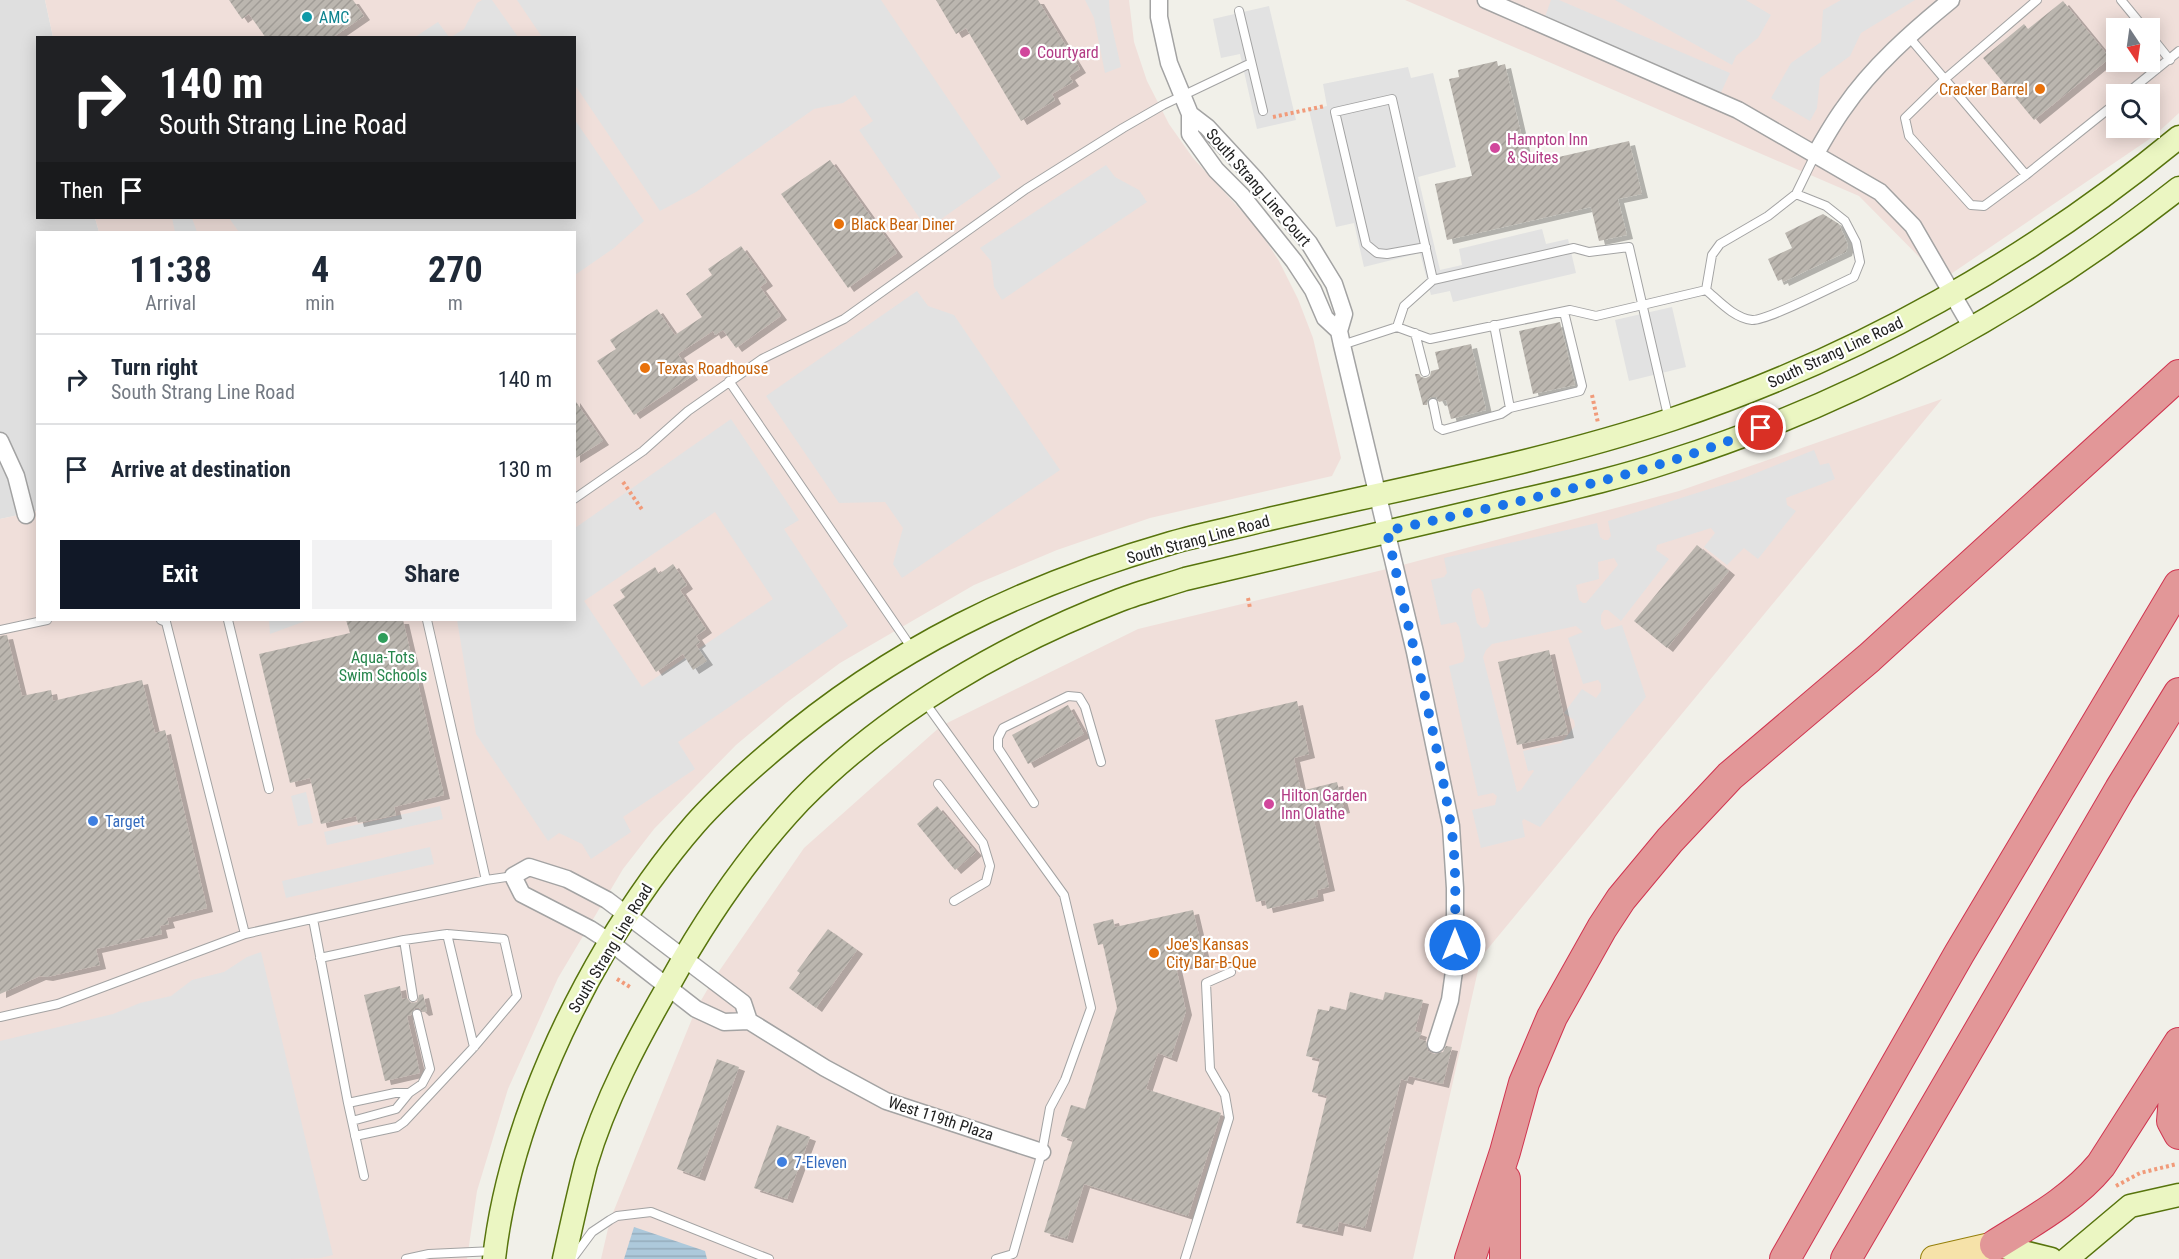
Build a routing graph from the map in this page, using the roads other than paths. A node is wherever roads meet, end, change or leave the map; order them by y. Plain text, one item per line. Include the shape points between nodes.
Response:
1 (1159, 0) edge
2 (1951, 0) edge
3 (2037, 0) edge
4 (2121, 0) edge
5 (1497, 3) edge
6 (1239, 11) dead end
7 (2136, 18) edge
8 (1909, 37) junction
9 (2160, 48) edge
10 (2179, 51) edge
11 (2169, 60) junction
12 (1251, 63) junction
13 (1945, 79) junction
14 (2139, 84) edge
15 (1181, 96) junction
16 (1263, 111) dead end
17 (2106, 111) edge
18 (2179, 137) edge
19 (1815, 155) junction
20 (2026, 175) junction
21 (2179, 188) edge
22 (1796, 194) junction
23 (1426, 248) junction
24 (1433, 280) junction
25 (1706, 290) junction
26 (1952, 295) junction
27 (1643, 305) junction
28 (1564, 312) junction
29 (1494, 325) junction
30 (1397, 327) junction
31 (1972, 328) junction
32 (1415, 333) junction
33 (1340, 338) junction
34 (1425, 372) dead end
35 (2179, 375) edge
36 (729, 381) junction
37 (1433, 403) dead end
38 (1510, 408) junction
39 (1669, 420) junction
40 (0, 441) edge
41 (1378, 493) junction
42 (576, 498) edge
43 (26, 515) dead end
44 (1387, 531) junction
45 (2179, 585) edge
46 (42, 621) edge
47 (164, 621) edge
48 (228, 621) edge
49 (427, 621) edge
50 (0, 630) edge
51 (913, 650) junction
52 (2179, 693) edge
53 (923, 700) junction
54 (1101, 762) dead end
55 (938, 783) dead end
56 (269, 789) dead end
57 (1034, 803) dead end
58 (513, 876) junction
59 (486, 880) junction
60 (954, 901) dead end
61 (626, 916) junction
62 (313, 919) junction
63 (245, 934) junction
64 (447, 934) junction
65 (404, 940) junction
66 (610, 942) junction
67 (320, 958) junction
68 (683, 958) junction
69 (1231, 972) dead end
70 (667, 987) junction
71 (413, 997) dead end
72 (417, 1014) dead end
73 (0, 1017) edge
74 (749, 1021) junction
75 (1436, 1044) dead end
76 (2178, 1045) edge
77 (474, 1047) junction
78 (409, 1093) junction
79 (348, 1103) junction
80 (352, 1121) junction
81 (2179, 1134) edge
82 (355, 1136) junction
83 (1042, 1152) junction
84 (1505, 1152) junction
85 (364, 1176) dead end
86 (2179, 1195) edge
87 (1995, 1245) junction
88 (494, 1255) edge
89 (406, 1259) edge
90 (564, 1259) edge
91 (572, 1259) edge
92 (769, 1259) edge
93 (996, 1259) edge
94 (1185, 1259) edge
95 (1470, 1259) edge
96 (1504, 1259) edge
97 (1785, 1259) edge
98 (1846, 1259) edge
99 (1934, 1259) edge
100 (2051, 1259) edge
101 (2067, 1259) edge

1 - 15 street, South Strang Line Court via 1169,63
2 - 8 street
3 - 13 lane
4 - 7 lane
5 - 19 street via 1738,110
6 - 12 lane
8 - 13 lane
8 - 19 street via 1845,107
9 - 11 lane
10 - 11 lane
11 - 14 lane
12 - 15 lane
12 - 16 lane
13 - 20 lane
13 - 20 lane via 1905,118 1909,136 1971,205 1984,206
15 - 33 street, South Strang Line Court via 1190,114 1207,127 1309,243 1338,294 1344,314
15 - 36 lane via 1026,189 844,318 762,358
17 - 20 lane
18 - 26 main road, South Strang Line Road via 2089,207
19 - 22 lane
19 - 26 street via 1880,192 1913,226
21 - 31 main road via 2061,274
22 - 25 lane via 1720,244 1712,255
22 - 25 lane via 1826,206 1845,221 1856,242 1860,262 1854,277 1753,320 1731,311
23 - 23 lane via 1387,254 1377,253 1366,244 1335,112 1392,99
23 - 24 lane
24 - 27 lane via 1574,248 1589,252 1629,247
24 - 30 lane via 1404,306
25 - 27 lane
26 - 31 street
26 - 39 main road, South Strang Line Road via 1801,368
27 - 28 lane via 1596,316
27 - 39 lane
28 - 29 lane
28 - 38 lane via 1580,391
29 - 32 lane via 1430,339
29 - 38 lane
30 - 32 lane
30 - 33 lane
31 - 44 main road via 1818,405 1680,458
32 - 34 lane
33 - 41 street, South Strang Line Court
35 - 84 highway via 1869,658 1730,776 1670,840 1621,899 1552,1017 1524,1083
36 - 42 lane via 643,452
36 - 51 lane
37 - 38 lane via 1438,427 1443,430
39 - 41 main road, South Strang Line Road via 1549,455
40 - 43 street via 16,476
41 - 44 street, South Strang Line Court
41 - 51 main road, South Strang Line Road via 1174,542 1086,570 959,624
44 - 53 main road via 1185,579 1121,600 986,662
44 - 75 street, South Strang Line Court via 1451,826 1455,964 1450,1000
45 - 97 highway via 1959,954
46 - 50 lane
47 - 63 lane
48 - 56 lane
49 - 59 lane
51 - 61 main road, South Strang Line Road via 854,686 748,771 697,822
52 - 98 highway
53 - 68 main road via 853,752 801,801 754,854
53 - 83 lane via 1064,895 1091,1008 1065,1080 1050,1108
54 - 57 lane via 1079,697 1068,696 1003,728 998,748
55 - 60 lane via 983,843 990,866 986,882
58 - 59 lane
58 - 61 street, West 119th Plaza via 529,867 567,879 607,900
58 - 66 street, West 119th Plaza via 522,894
59 - 62 lane
61 - 66 main road, South Strang Line Road
61 - 68 street, West 119th Plaza
62 - 63 lane
62 - 67 lane
63 - 73 lane via 58,1004
64 - 65 lane
64 - 77 lane
64 - 77 lane via 504,939 517,996
65 - 67 lane
65 - 71 lane
66 - 70 street, West 119th Plaza
66 - 88 main road, South Strang Line Road via 551,1052 507,1187
67 - 79 lane
68 - 70 main road
68 - 74 street, West 119th Plaza via 742,1003
69 - 94 lane via 1206,984 1210,1069 1225,1095 1229,1119
70 - 74 street, West 119th Plaza via 696,1009 724,1022
70 - 90 main road via 639,1035 609,1102 587,1162
72 - 78 lane via 430,1069 422,1084
74 - 83 street, West 119th Plaza via 886,1101
76 - 81 highway via 2172,1122
76 - 87 highway via 2086,1182 2062,1203
77 - 82 lane via 404,1122
78 - 79 lane
78 - 80 lane via 396,1109
79 - 80 lane
80 - 82 lane
82 - 85 lane
83 - 93 lane via 1013,1254
84 - 95 highway
84 - 96 highway
86 - 101 main road via 2130,1206
87 - 99 main road
87 - 100 main road
88 - 89 lane via 429,1254
91 - 92 lane via 592,1232 617,1216 651,1212

